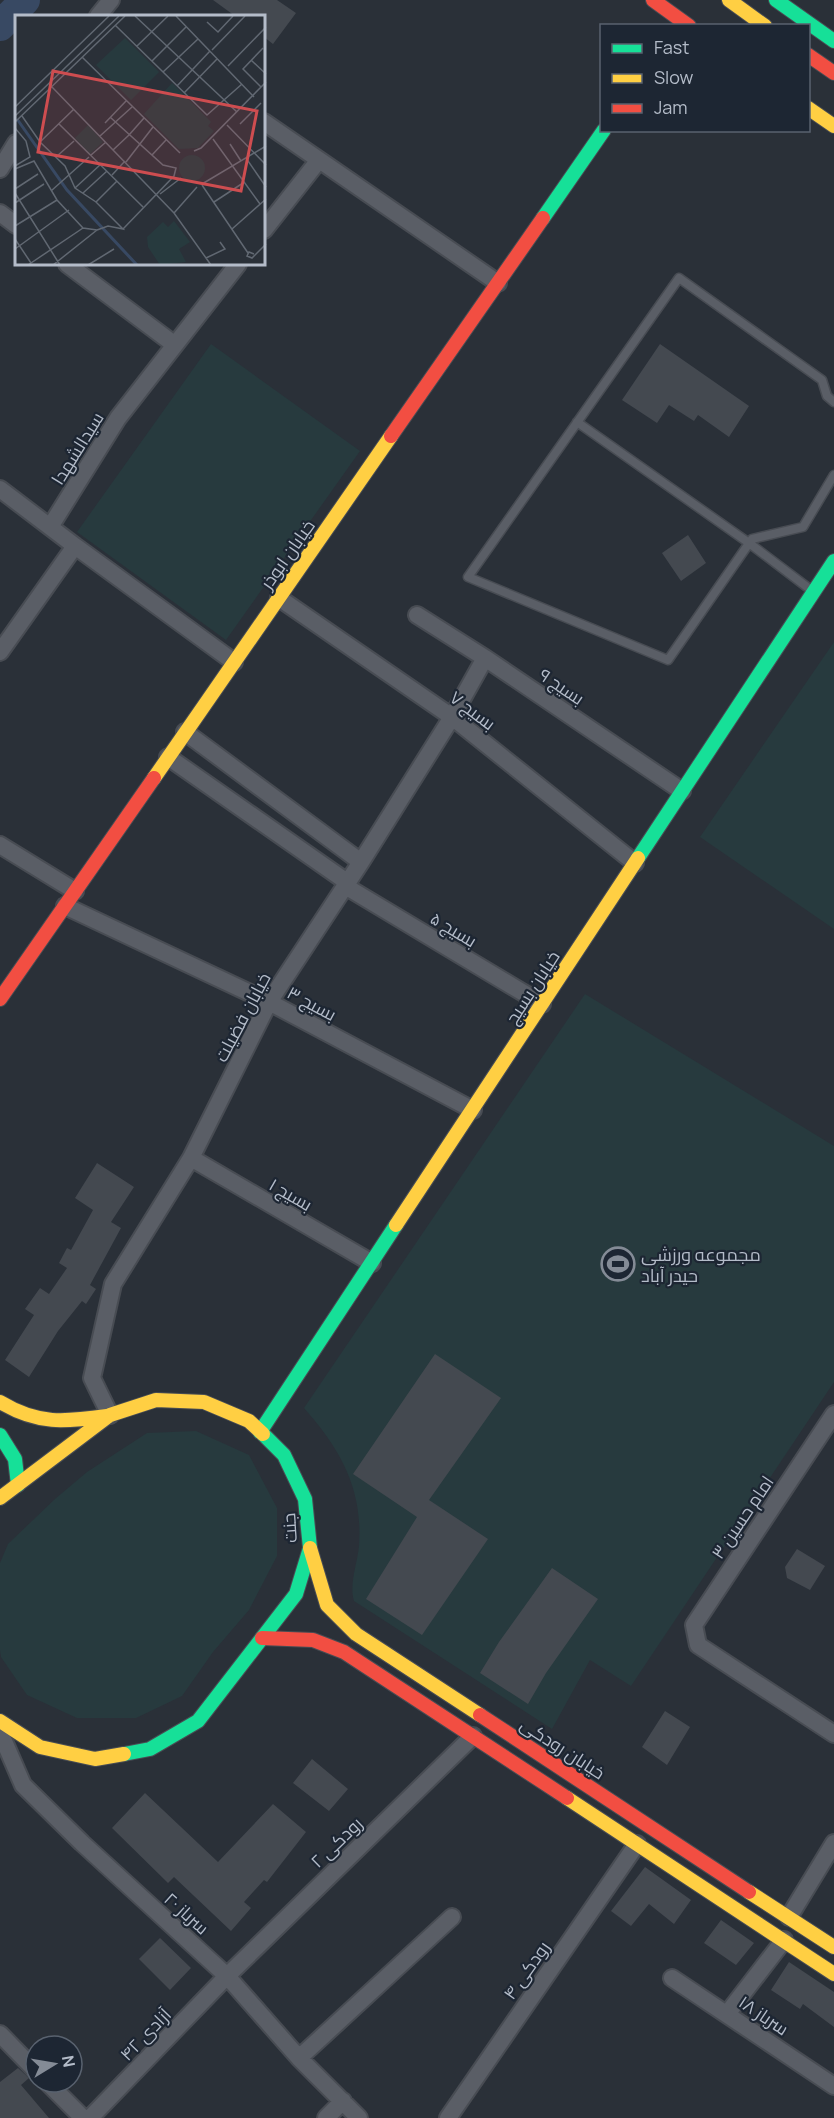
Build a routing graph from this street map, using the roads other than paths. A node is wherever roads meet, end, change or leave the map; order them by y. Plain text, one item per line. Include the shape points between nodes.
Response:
1 (653, 0) edge
2 (729, 0) edge
3 (776, 0) edge
4 (682, 24) edge
5 (762, 24) edge
6 (834, 40) edge
7 (810, 57) edge
8 (834, 73) edge
9 (810, 109) edge
10 (266, 123) edge
11 (834, 126) edge
12 (603, 132) edge
13 (15, 145) edge
14 (319, 160) junction
15 (0, 169) edge
16 (0, 213) edge
17 (15, 224) edge
18 (266, 227) edge
19 (70, 266) edge
20 (236, 266) edge
21 (498, 283) junction
22 (175, 345) junction
23 (834, 402) edge
24 (578, 422) junction
25 (834, 475) edge
26 (0, 489) edge
27 (50, 527) junction
28 (749, 543) junction
29 (75, 546) junction
30 (834, 561) edge
31 (814, 592) junction
32 (279, 598) junction
33 (417, 615) dead end
34 (0, 652) edge
35 (485, 657) junction
36 (234, 662) junction
37 (452, 717) junction
38 (185, 732) junction
39 (168, 757) junction
40 (682, 791) junction
41 (0, 844) edge
42 (361, 862) junction
43 (635, 863) junction
44 (346, 884) junction
45 (75, 891) junction
46 (65, 906) junction
47 (0, 999) edge
48 (269, 1002) junction
49 (542, 1004) junction
50 (473, 1110) junction
51 (191, 1158) junction
52 (372, 1263) junction
53 (0, 1402) edge
54 (834, 1414) edge
55 (110, 1415) junction
56 (260, 1432) junction
57 (0, 1435) edge
58 (18, 1485) junction
59 (0, 1498) edge
60 (309, 1548) junction
61 (262, 1638) junction
62 (0, 1721) edge
63 (0, 1732) edge
64 (834, 1734) edge
65 (473, 1736) junction
66 (834, 1843) edge
67 (637, 1844) junction
68 (452, 1917) dead end
69 (789, 1917) junction
70 (784, 1940) junction
71 (834, 1947) edge
72 (834, 1974) edge
73 (227, 1976) junction
74 (672, 1978) dead end
75 (727, 2014) junction
76 (0, 2034) edge
77 (299, 2058) junction
78 (24, 2059) edge
79 (834, 2086) edge
80 (59, 2094) edge
81 (343, 2101) junction
82 (82, 2118) edge
83 (90, 2118) edge
84 (326, 2118) edge
85 (359, 2118) edge
86 (448, 2118) edge

1 - 4 main road
2 - 5 main road
3 - 6 main road
7 - 8 main road
9 - 11 main road
10 - 14 street
12 - 21 main road, خیابان ابوذر
13 - 15 street
14 - 18 street
14 - 21 street
16 - 17 street
19 - 22 street
20 - 22 street, سیدالشهدا
21 - 32 main road, خیابان ابوذر
22 - 27 street, سیدالشهدا via 118,418
23 - 24 lane via 827,396 822,380 679,278
24 - 28 lane
24 - 28 lane via 468,577 668,660
25 - 28 lane via 803,527
26 - 27 street
27 - 29 street
28 - 31 lane
29 - 34 street
29 - 36 street
30 - 31 main road, خیابان بسیج
31 - 40 main road, خیابان بسیج
32 - 36 main road, خیابان ابوذر
32 - 37 street, بسیج ۷
33 - 35 street, بسیج ۹
35 - 37 street, خیابان فضیلت
35 - 40 street, بسیج ۹
36 - 38 main road, خیابان ابوذر
37 - 42 street, خیابان فضیلت
37 - 43 street, بسیج ۷
38 - 39 main road, خیابان ابوذر
38 - 42 street
39 - 44 street, بسیج ۵
39 - 45 main road, خیابان ابوذر
40 - 43 main road, خیابان بسیج
41 - 45 street
42 - 44 street, خیابان فضیلت
43 - 49 main road, خیابان بسیج
44 - 48 street, خیابان فضیلت
44 - 49 street, بسیج ۵
45 - 46 main road, خیابان ابوذر
46 - 47 main road, خیابان ابوذر
46 - 48 street, بسیج ۳
48 - 50 street, بسیج ۳
48 - 51 street, خیابان فضیلت
49 - 50 main road, خیابان بسیج
50 - 52 main road, خیابان بسیج
51 - 52 street, بسیج ۱
51 - 55 street, خیابان فضیلت via 113,1284 92,1378
52 - 56 main road, خیابان بسیج
53 - 55 main road via 18,1414 57,1423
54 - 64 street, امام حسین ۳ via 694,1625 698,1645
55 - 56 main road, جنت via 156,1400 204,1402 249,1421
55 - 58 main road, جنت
56 - 60 main road, جنت via 284,1455 305,1499
57 - 58 main road via 15,1460
58 - 59 main road, جنت
60 - 61 main road, جنت via 296,1594
60 - 69 main road, خیابان رودکی via 327,1605 356,1634
61 - 62 main road, جنت via 198,1721 150,1749 95,1759 40,1747
61 - 65 main road via 313,1640 344,1652
63 - 73 street, سرباز ۲۰ via 23,1785
65 - 67 main road
65 - 73 street, رودکی ۲
66 - 69 street
67 - 70 main road
67 - 86 street, رودکی ۴
68 - 77 street
69 - 71 main road, خیابان رودکی
70 - 72 main road
70 - 75 street
73 - 77 street, سرباز ۲۰
73 - 83 street, آزادی ۴۲
74 - 75 street, سرباز ۱۸
75 - 79 street, سرباز ۱۸
76 - 78 street
77 - 81 street, سرباز ۲۰
80 - 82 street
81 - 84 street
81 - 85 street, سرباز ۲۰

